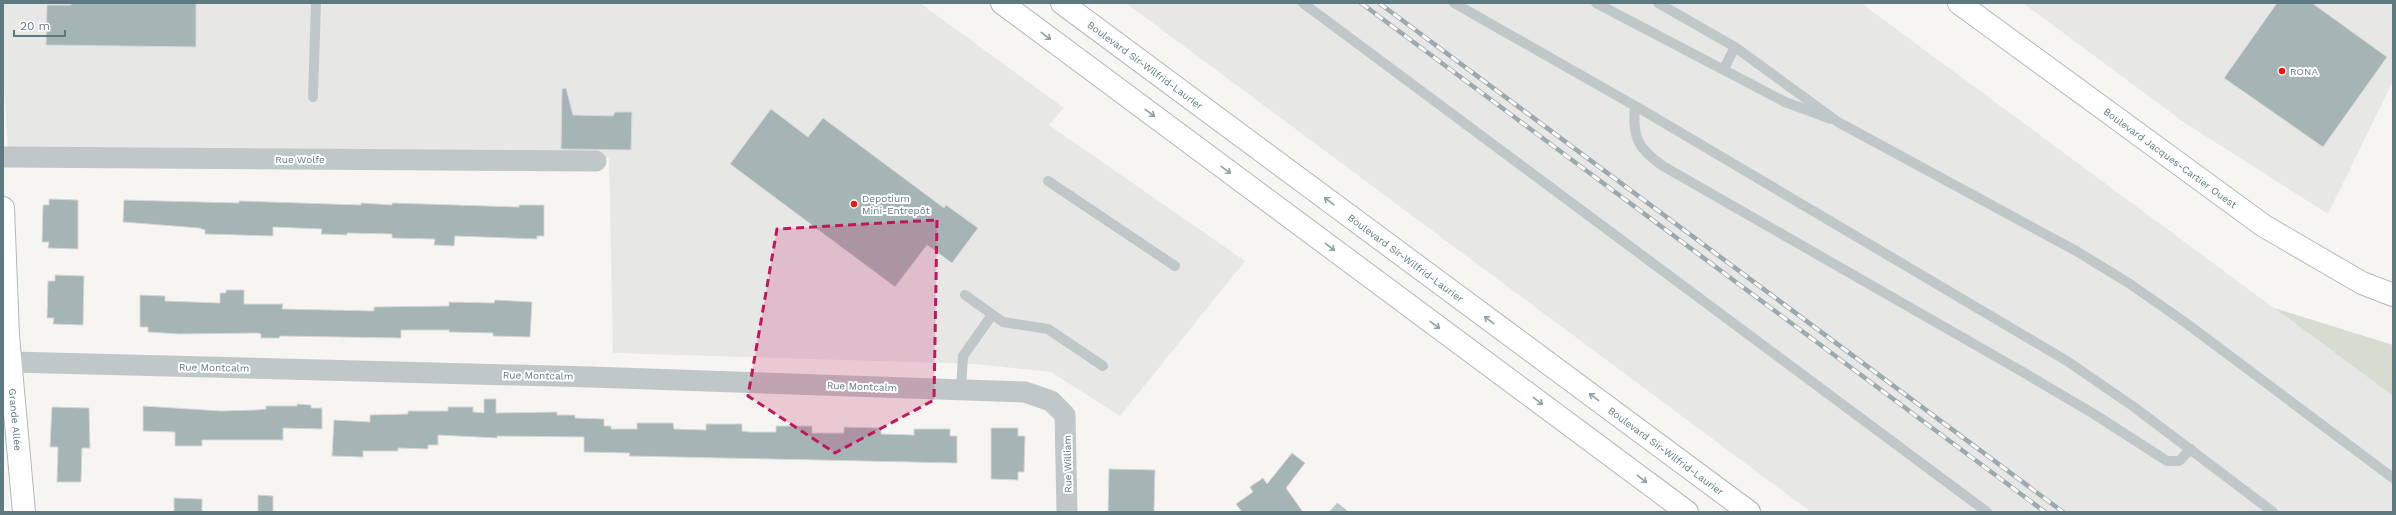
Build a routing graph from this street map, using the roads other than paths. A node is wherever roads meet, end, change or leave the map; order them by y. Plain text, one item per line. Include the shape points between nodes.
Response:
1 (316, 3) edge
2 (1002, 3) edge
3 (1062, 3) edge
4 (1303, 3) edge
5 (1454, 3) edge
6 (1596, 3) edge
7 (1658, 3) edge
8 (1959, 3) edge
9 (1735, 47) junction
10 (1724, 69) junction
11 (313, 97) dead end
12 (1636, 106) junction
13 (1838, 122) junction
14 (3, 158) edge
15 (596, 161) dead end
16 (1048, 180) dead end
17 (3, 208) edge
18 (1175, 266) dead end
19 (965, 295) dead end
20 (2393, 295) edge
21 (992, 314) junction
22 (7, 361) edge
23 (1103, 366) dead end
24 (961, 390) junction
25 (1065, 415) joint
26 (2191, 449) junction
27 (2393, 478) edge
28 (24, 512) edge
29 (1067, 512) edge
30 (1687, 512) edge
31 (1749, 512) edge
32 (1987, 512) edge
33 (2273, 512) edge

1 - 11 lane
2 -> 30 main road
31 -> 3 main road, Boulevard Sir-Wilfrid-Laurier
4 - 32 lane
5 - 12 lane
6 - 10 lane
7 - 9 lane
8 - 20 main road, Boulevard Jacques-Cartier Ouest via 2264,226 2362,283
9 - 10 lane
9 - 13 lane
10 - 13 lane via 1785,102
12 - 26 lane via 2067,361 2103,384
12 - 26 lane via 1634,130 1638,143 1651,158 1663,166 2021,371 2167,461 2179,461
13 - 27 lane via 2078,252 2123,280 2186,323
14 - 15 street, Rue Wolfe
16 - 18 lane
17 - 22 main road, Grande Allée
19 - 21 lane
21 - 23 lane via 1003,322 1048,329
21 - 24 lane via 963,356
22 - 24 street, Rue Montcalm via 591,376
22 - 28 main road, Grande Allée
24 - 25 street, Rue Montcalm via 1025,392 1051,400
25 - 29 street, Rue William
26 - 33 lane

